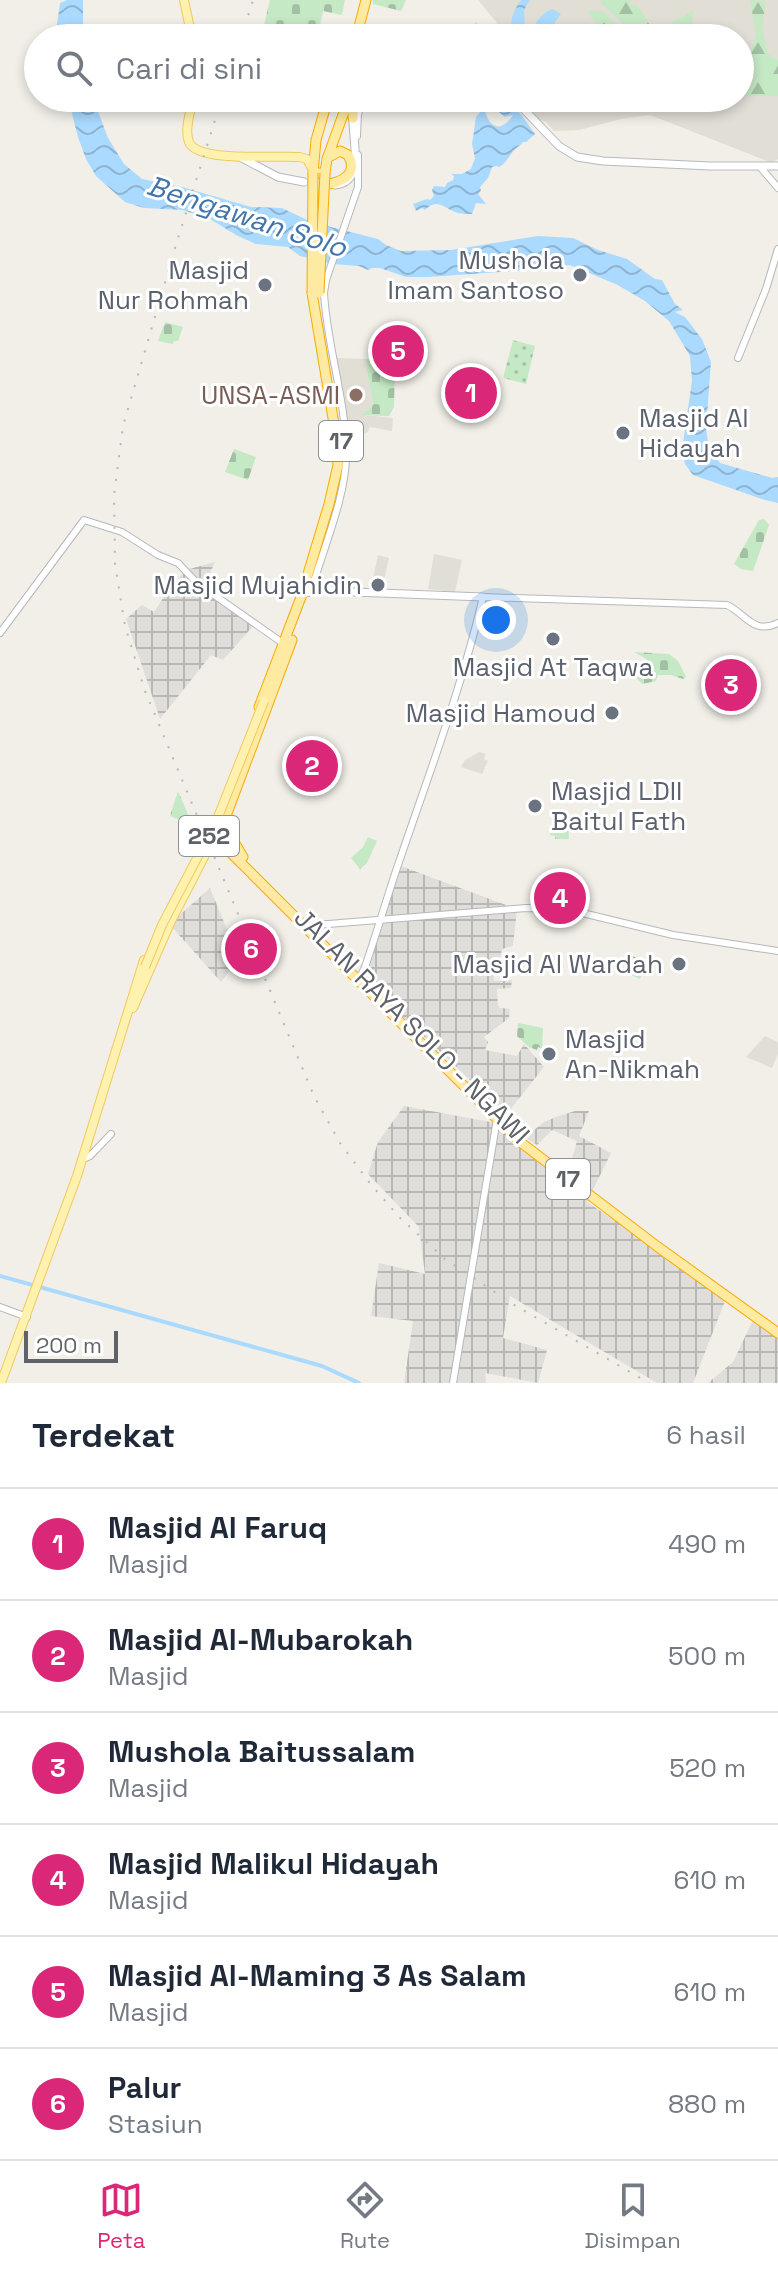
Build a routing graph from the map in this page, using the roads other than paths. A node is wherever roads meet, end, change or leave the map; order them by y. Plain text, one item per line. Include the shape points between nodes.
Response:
1 (184, 0) edge
2 (367, 0) edge
3 (189, 24) edge
4 (360, 24) edge
5 (365, 24) edge
6 (191, 112) edge
7 (324, 112) edge
8 (345, 112) edge
9 (355, 112) edge
10 (357, 112) edge
11 (526, 112) edge
12 (356, 115) junction
13 (316, 140) junction
14 (237, 155) junction
15 (265, 155) junction
16 (282, 155) junction
17 (327, 159) junction
18 (357, 166) junction
19 (778, 166) edge
20 (761, 168) junction
21 (313, 171) junction
22 (268, 172) junction
23 (325, 173) junction
24 (304, 182) dead end
25 (329, 184) joint
26 (778, 188) edge
27 (778, 249) edge
28 (316, 293) junction
29 (325, 326) junction
30 (738, 358) dead end
31 (311, 584) junction
32 (354, 592) joint
33 (483, 597) junction
34 (778, 623) edge
35 (0, 633) edge
36 (284, 644) junction
37 (277, 673) junction
38 (266, 702) joint
39 (222, 811) junction
40 (217, 832) junction
41 (211, 844) junction
42 (229, 849) junction
43 (195, 867) junction
44 (381, 920) junction
45 (313, 927) junction
46 (778, 951) edge
47 (360, 977) junction
48 (133, 999) junction
49 (497, 1116) junction
50 (111, 1134) dead end
51 (83, 1160) junction
52 (0, 1307) edge
53 (27, 1317) junction
54 (778, 1330) edge
55 (3, 1382) edge
56 (453, 1383) edge

1 - 3 main road
2 - 4 highway
2 - 5 highway
6 - 14 main road via 191,139 198,147
7 - 13 highway, 17
8 - 17 highway, 17
9 - 12 highway
10 - 12 main road
11 - 20 main road via 577,157
12 - 18 main road
13 - 16 main road via 305,152
13 - 21 highway, 17
14 - 15 main road
14 - 22 main road
15 - 16 main road
15 - 22 main road via 260,162
16 - 21 main road via 307,159
17 - 23 highway, 17
17 - 25 highway via 343,152 352,165 346,178
18 - 25 main road via 346,183
18 - 29 street via 358,187 326,280
19 - 20 main road
20 - 26 street
21 - 23 highway
21 - 28 highway, 17, bridge
22 - 24 main road
23 - 28 highway, 17, bridge
27 - 30 street
28 - 29 highway, 17
28 - 36 highway, 17 via 338,465
29 - 31 highway, 17 via 342,459 339,488
31 - 32 street
31 - 37 highway, 17
32 - 33 main road
33 - 34 street via 724,605 753,625
33 - 44 street
35 - 36 street via 84,520 122,532 184,568 197,583
36 - 37 highway, 17
37 - 38 main road, 17
37 - 39 highway, 17
38 - 48 main road, 252, bridge
39 - 40 highway
39 - 43 main road, 252
39 - 45 highway, JALAN RAYA SOLO - NGAWI / 17 via 237,850
40 - 41 main road, 252
40 - 42 highway, JALAN RAYA SOLO - NGAWI / 17
41 - 42 highway
41 - 43 main road, 252
42 - 49 highway, JALAN RAYA SOLO - NGAWI / 17
43 - 48 main road, 252 via 155,932
44 - 45 street
44 - 46 street via 566,909 673,935
44 - 47 street
45 - 47 highway, JALAN RAYA SOLO - NGAWI / 17
47 - 49 highway, JALAN RAYA SOLO - NGAWI / 17
48 - 51 main road, 252
49 - 54 highway, JALAN RAYA SOLO - NGAWI / 17 via 587,1190
49 - 56 street
50 - 51 street
51 - 53 main road, 252
52 - 53 street
53 - 55 main road, 252

